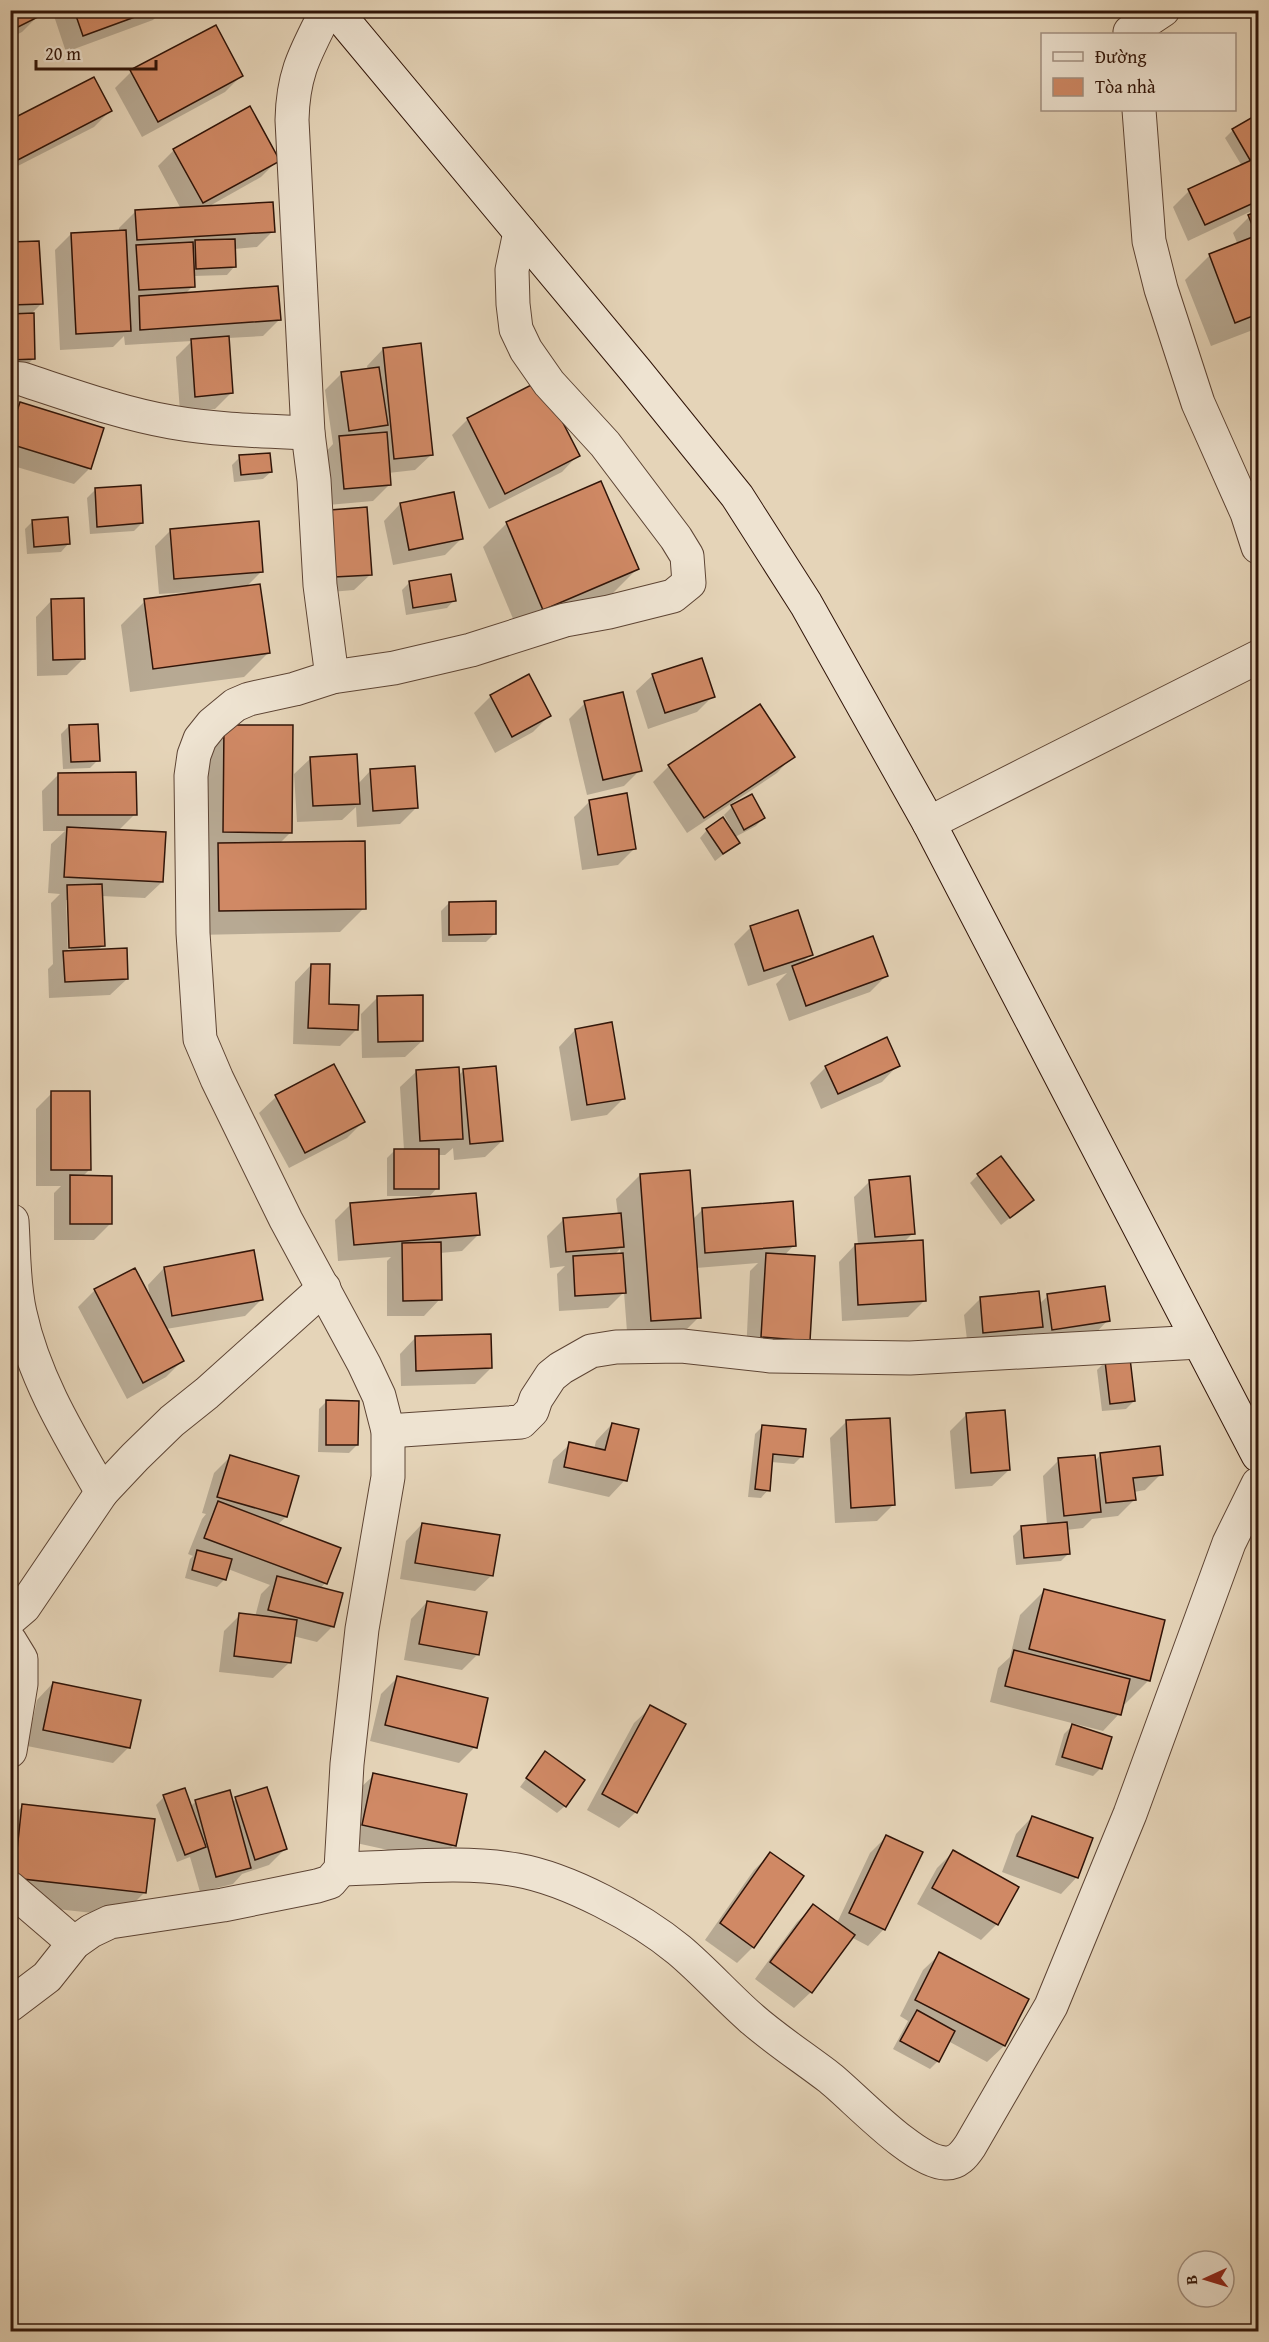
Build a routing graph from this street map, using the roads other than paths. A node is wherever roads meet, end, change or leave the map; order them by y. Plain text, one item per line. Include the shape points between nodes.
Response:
1 (327, 10) edge
2 (335, 10) edge
3 (1163, 10) edge
4 (1130, 33) edge
5 (1139, 111) edge
6 (520, 232) junction
7 (10, 378) edge
8 (308, 433) junction
9 (1258, 548) edge
10 (1258, 657) edge
11 (332, 677) junction
12 (928, 823) junction
13 (12, 1221) dead end
14 (324, 1288) junction
15 (1199, 1342) junction
16 (388, 1431) junction
17 (1258, 1455) edge
18 (1258, 1484) edge
19 (102, 1492) junction
20 (10, 1618) edge
21 (10, 1641) edge
22 (10, 1751) edge
23 (341, 1869) junction
24 (10, 1888) edge
25 (74, 1943) junction
26 (10, 2005) edge

1 - 8 street via 300,64 293,92 294,185
2 - 6 street
3 - 4 street
5 - 9 street via 1149,241 1161,289 1198,403
6 - 11 street via 512,270 513,304 516,329 526,350 549,383 605,444 676,538 687,556 689,583 673,596 565,620 471,650
6 - 12 street via 737,496 806,604
7 - 8 street via 171,422
8 - 11 street
10 - 12 street
11 - 14 street via 235,705 200,739 191,787 193,933 200,1039 286,1220
12 - 15 street
13 - 19 street via 24,1334 54,1408
14 - 16 street via 369,1375
14 - 19 street via 172,1421
15 - 16 street via 910,1358 771,1356 682,1346 616,1347 591,1351 561,1368 551,1376 532,1411 521,1422
15 - 17 street
16 - 23 street via 388,1477 362,1629 347,1764
18 - 23 street via 1229,1543 1130,1814 1051,2006 960,2159 947,2164 927,2159 753,2019 678,1949 598,1899 518,1870 416,1866
19 - 20 street via 24,1607
21 - 22 street via 21,1659
23 - 25 street via 330,1882 317,1887 110,1923
24 - 25 street
25 - 26 street via 47,1977

